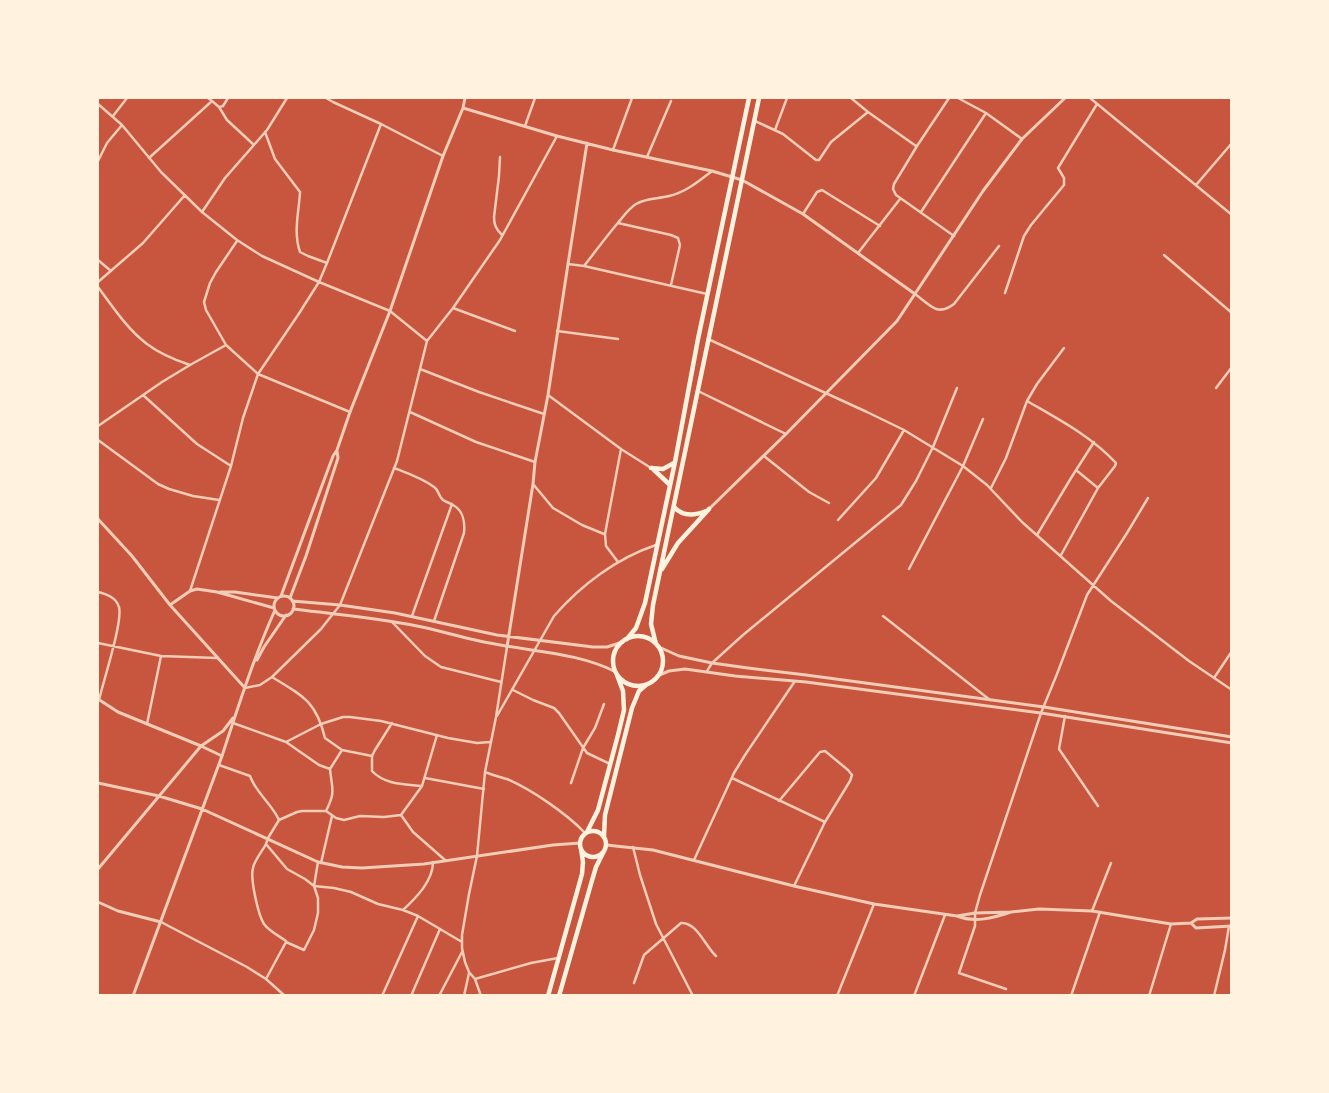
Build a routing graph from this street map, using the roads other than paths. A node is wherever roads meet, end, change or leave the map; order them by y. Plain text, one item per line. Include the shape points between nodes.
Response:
1 (127, 98) edge
2 (208, 98) edge
3 (228, 98) edge
4 (287, 98) edge
5 (326, 98) edge
6 (336, 98) edge
7 (465, 98) edge
8 (535, 98) edge
9 (632, 98) edge
10 (749, 98) edge
11 (759, 98) edge
12 (787, 98) edge
13 (851, 98) edge
14 (949, 98) edge
15 (958, 98) edge
16 (1065, 98) edge
17 (1090, 98) edge
18 (212, 101) junction
19 (671, 101) dead end
20 (332, 102) junction
21 (98, 104) edge
22 (1097, 104) junction
23 (219, 107) junction
24 (462, 108) junction
25 (868, 112) junction
26 (986, 113) junction
27 (113, 116) junction
28 (755, 121) junction
29 (381, 124) junction
30 (122, 125) junction
31 (525, 126) junction
32 (775, 130) junction
33 (265, 132) junction
34 (557, 136) junction
35 (1022, 139) junction
36 (587, 143) junction
37 (1232, 143) edge
38 (254, 145) junction
39 (917, 146) junction
40 (614, 150) junction
41 (443, 156) junction
42 (500, 157) dead end
43 (647, 157) junction
44 (149, 158) junction
45 (98, 161) edge
46 (712, 171) junction
47 (733, 177) junction
48 (742, 180) junction
49 (1196, 185) junction
50 (185, 195) junction
51 (900, 199) junction
52 (202, 212) junction
53 (921, 212) junction
54 (803, 214) junction
55 (1232, 215) edge
56 (618, 223) junction
57 (880, 226) junction
58 (502, 236) junction
59 (954, 236) junction
60 (238, 240) junction
61 (999, 246) dead end
62 (858, 253) junction
63 (1164, 255) dead end
64 (98, 260) edge
65 (327, 264) junction
66 (568, 264) junction
67 (584, 266) junction
68 (111, 271) junction
69 (98, 282) edge
70 (319, 282) junction
71 (671, 286) junction
72 (98, 287) edge
73 (1005, 292) dead end
74 (707, 294) junction
75 (915, 294) junction
76 (453, 308) junction
77 (390, 311) junction
78 (1232, 313) edge
79 (558, 331) junction
80 (515, 332) dead end
81 (618, 338) dead end
82 (708, 339) junction
83 (427, 342) junction
84 (226, 345) junction
85 (1064, 348) dead end
86 (190, 365) junction
87 (1232, 367) edge
88 (420, 369) junction
89 (258, 374) junction
90 (958, 388) dead end
91 (1216, 388) dead end
92 (698, 391) junction
93 (827, 393) junction
94 (548, 394) junction
95 (143, 395) junction
96 (1027, 401) junction
97 (350, 412) junction
98 (410, 412) junction
99 (544, 414) junction
100 (98, 419) edge
101 (983, 419) dead end
102 (102, 424) junction
103 (98, 426) edge
104 (904, 430) junction
105 (786, 434) junction
106 (98, 440) edge
107 (1094, 442) junction
108 (933, 447) junction
109 (621, 449) junction
110 (337, 450) junction
111 (764, 456) junction
112 (535, 462) junction
113 (675, 462) junction
114 (231, 466) junction
115 (963, 466) junction
116 (394, 468) junction
117 (650, 468) junction
118 (1076, 470) junction
119 (533, 484) junction
120 (670, 485) junction
121 (991, 488) junction
122 (1098, 488) junction
123 (1148, 498) dead end
124 (220, 500) junction
125 (829, 503) dead end
126 (452, 504) junction
127 (674, 507) junction
128 (709, 509) junction
129 (98, 519) edge
130 (838, 520) dead end
131 (605, 534) junction
132 (1038, 535) junction
133 (656, 545) junction
134 (1061, 555) junction
135 (618, 562) junction
136 (909, 570) dead end
137 (659, 575) junction
138 (1094, 585) junction
139 (190, 590) junction
140 (98, 592) edge
141 (217, 592) junction
142 (280, 597) junction
143 (291, 600) junction
144 (170, 605) junction
145 (340, 605) junction
146 (274, 609) junction
147 (293, 609) junction
148 (335, 613) junction
149 (286, 615) junction
150 (412, 616) junction
151 (883, 616) dead end
152 (434, 621) junction
153 (392, 622) junction
154 (509, 637) junction
155 (540, 640) junction
156 (625, 641) junction
157 (98, 643) edge
158 (657, 645) junction
159 (113, 646) junction
160 (507, 646) junction
161 (534, 651) junction
162 (1232, 651) edge
163 (161, 656) junction
164 (217, 658) junction
165 (712, 663) junction
166 (254, 665) junction
167 (707, 671) junction
168 (617, 673) junction
169 (657, 676) junction
170 (272, 677) junction
171 (1214, 678) junction
172 (795, 681) junction
173 (501, 682) junction
174 (646, 684) junction
175 (245, 688) junction
176 (512, 690) junction
177 (1232, 690) edge
178 (98, 700) edge
179 (991, 700) junction
180 (604, 704) dead end
181 (1044, 707) junction
182 (237, 712) junction
183 (1041, 712) junction
184 (1065, 716) junction
185 (496, 717) junction
186 (233, 723) junction
187 (392, 723) junction
188 (147, 724) junction
189 (321, 724) junction
190 (437, 735) junction
191 (1232, 737) edge
192 (286, 742) junction
193 (490, 742) junction
194 (1232, 743) edge
195 (201, 746) junction
196 (583, 748) junction
197 (342, 750) junction
198 (222, 756) junction
199 (372, 756) junction
200 (610, 764) junction
201 (219, 765) junction
202 (330, 769) junction
203 (484, 772) junction
204 (425, 778) junction
205 (732, 778) junction
206 (98, 783) edge
207 (571, 783) dead end
208 (422, 786) junction
209 (484, 789) junction
210 (159, 796) junction
211 (779, 801) junction
212 (1098, 806) dead end
213 (202, 809) junction
214 (326, 811) junction
215 (401, 815) junction
216 (332, 816) junction
217 (279, 820) junction
218 (825, 822) junction
219 (586, 832) junction
220 (604, 836) junction
221 (268, 838) junction
222 (580, 843) junction
223 (266, 844) junction
224 (606, 845) junction
225 (633, 847) junction
226 (581, 849) junction
227 (604, 851) junction
228 (477, 856) junction
229 (444, 860) junction
230 (694, 861) junction
231 (432, 862) junction
232 (319, 863) junction
233 (1111, 863) dead end
234 (98, 869) edge
235 (314, 886) junction
236 (794, 886) junction
237 (98, 902) edge
238 (874, 904) junction
239 (403, 910) junction
240 (1092, 911) junction
241 (1011, 912) junction
242 (1100, 912) junction
243 (976, 913) junction
244 (945, 915) junction
245 (418, 916) junction
246 (956, 916) junction
247 (1232, 918) edge
248 (976, 919) junction
249 (161, 922) junction
250 (1171, 924) junction
251 (1191, 924) junction
252 (1230, 926) edge
253 (440, 929) junction
254 (663, 939) junction
255 (286, 942) junction
256 (462, 942) junction
257 (462, 951) junction
258 (716, 956) dead end
259 (559, 958) junction
260 (469, 972) junction
261 (266, 979) junction
262 (475, 979) junction
263 (634, 983) dead end
264 (1006, 989) dead end
265 (134, 995) edge
266 (285, 996) edge
267 (382, 996) edge
268 (411, 996) edge
269 (439, 996) edge
270 (464, 996) edge
271 (481, 996) edge
272 (548, 996) edge
273 (559, 996) edge
274 (693, 996) edge
275 (837, 996) edge
276 (914, 996) edge
277 (1071, 996) edge
278 (1149, 996) edge
279 (1214, 996) edge

1 - 27 street
2 - 18 street
3 - 23 street
4 - 33 street
5 - 20 street
6 - 20 street
7 - 24 street
8 - 31 street
9 - 40 street
10 - 47 highway
11 - 28 highway
12 - 32 street
13 - 25 street
14 - 39 street
15 - 26 street
16 - 35 street
17 - 22 street
18 - 23 street
18 - 44 street
19 - 43 street
20 - 29 street
21 - 27 street
22 - 49 street
22 - 73 street via 1058,168 1064,185 1024,236
23 - 38 street via 226,120
24 - 31 street
24 - 41 street
25 - 32 street via 830,142 819,160
25 - 39 street
26 - 35 street
26 - 53 street
27 - 30 street
28 - 32 street
28 - 48 highway
29 - 41 street
29 - 65 street
30 - 44 street
30 - 45 street
31 - 34 street
33 - 38 street
33 - 65 street via 275,159 300,192 296,222 300,252
34 - 36 street
34 - 58 street
35 - 59 street
36 - 40 street
36 - 66 street
37 - 49 street
38 - 52 street via 225,178
39 - 51 street via 893,186
40 - 43 street
41 - 77 street
42 - 58 street via 494,223
43 - 46 street
44 - 50 street
46 - 47 street
46 - 56 street via 679,193 635,205
47 - 48 street
47 - 74 highway
48 - 54 street
48 - 82 highway
49 - 55 street
50 - 52 street
50 - 68 street via 152,234
51 - 53 street
51 - 57 street
52 - 60 street
53 - 59 street
54 - 57 street via 817,192 822,190
54 - 62 street
56 - 67 street
56 - 71 street via 678,238 680,245
57 - 62 street
58 - 76 street
59 - 75 street
60 - 70 street via 262,256
60 - 84 street via 216,272 204,302
61 - 75 street via 947,309 936,309
62 - 75 street
63 - 78 street
64 - 68 street
65 - 70 street
66 - 67 street
66 - 79 street
67 - 71 street
68 - 69 street
70 - 77 street
70 - 89 street
71 - 74 street
72 - 86 street via 129,328 148,344
74 - 113 highway
75 - 93 street via 897,321
76 - 80 street
76 - 83 street
77 - 83 street
77 - 97 street
79 - 81 street
79 - 94 street
82 - 92 highway
82 - 93 street
83 - 88 street
84 - 86 street
84 - 89 street
85 - 96 street
86 - 95 street
87 - 91 street
88 - 98 street
88 - 99 street
89 - 97 street
89 - 114 street
90 - 108 street
92 - 105 street
92 - 127 highway
93 - 104 street
93 - 105 street
94 - 99 street
94 - 109 street
95 - 102 street
95 - 114 street via 197,444
96 - 107 street
96 - 121 street
97 - 110 street
98 - 112 street via 476,442
98 - 116 street
99 - 112 street
100 - 102 street
101 - 115 street
102 - 103 street
104 - 108 street
104 - 130 street via 876,478
105 - 111 street
106 - 124 street via 158,484 187,495
107 - 118 street
107 - 122 street via 1116,463
108 - 115 street
108 - 165 street via 901,505 769,612
109 - 117 street
109 - 131 street
110 - 142 street
110 - 143 street via 336,466
111 - 125 street
111 - 128 street
112 - 119 street
113 - 117 highway via 663,469
113 - 120 highway
114 - 124 street
115 - 121 street
115 - 136 street
116 - 126 street via 434,487 440,498
116 - 145 street
117 - 120 highway
118 - 122 street
118 - 132 street
119 - 131 street via 553,508
119 - 154 street
120 - 133 highway
121 - 132 street
122 - 134 street
123 - 138 street
124 - 139 street
126 - 150 street
126 - 152 street via 462,515 464,533
127 - 128 highway via 689,515
127 - 137 highway
128 - 137 highway via 678,542
129 - 144 street
131 - 135 street via 606,546
132 - 134 street
133 - 135 street
133 - 156 highway via 642,615
134 - 138 street
135 - 155 street via 562,606
137 - 158 highway via 651,624
138 - 171 street
138 - 181 street
139 - 141 street
139 - 144 street
140 - 159 street via 113,598 119,608
141 - 142 street
141 - 146 street
142 - 143 street
142 - 146 street via 274,602
143 - 145 street
143 - 147 street
144 - 164 street
145 - 148 street
145 - 150 street
146 - 149 street via 278,614
146 - 166 street
147 - 148 street
147 - 149 street
148 - 153 street
148 - 170 street
149 - 166 street
150 - 152 street
151 - 179 street
152 - 154 street
153 - 160 street
153 - 173 street via 425,656 441,667
154 - 155 street
154 - 160 street
155 - 156 street via 594,647
155 - 161 street
156 - 158 highway via 642,637
156 - 168 highway via 614,656
157 - 159 street
158 - 165 street via 679,656
158 - 169 highway via 663,662
159 - 163 street
159 - 178 street
160 - 161 street
160 - 173 street
161 - 168 street via 584,659
161 - 176 street
162 - 171 street
163 - 164 street
163 - 188 street
164 - 175 street
165 - 167 street
165 - 179 street
166 - 175 street
167 - 169 street via 680,669
167 - 172 street
168 - 174 highway via 628,684
168 - 200 highway via 625,706
169 - 174 highway
170 - 175 street via 260,685
170 - 189 street via 311,705
171 - 177 street
172 - 183 street
172 - 205 street
173 - 185 street
174 - 220 highway via 637,694 632,708 605,815
175 - 182 street
176 - 185 street
176 - 196 street via 554,708
178 - 188 street
179 - 181 street
180 - 196 street
181 - 183 street
181 - 191 street
182 - 186 street
182 - 195 street via 223,731
183 - 184 street
183 - 243 street
184 - 194 street
184 - 212 street via 1059,749
185 - 193 street
186 - 192 street
186 - 198 street
187 - 189 street via 344,717
187 - 190 street
187 - 199 street
188 - 195 street
189 - 192 street
189 - 197 street via 325,738
190 - 193 street
190 - 204 street
192 - 202 street via 319,766
193 - 203 street
195 - 198 street
195 - 210 street
196 - 200 street
196 - 207 street
197 - 199 street
197 - 202 street
198 - 201 street
199 - 208 street via 372,770 381,778
200 - 219 highway via 598,810
201 - 213 street
201 - 217 street via 250,776
202 - 214 street via 334,790
203 - 209 street
203 - 219 street via 526,789
204 - 208 street
204 - 209 street
205 - 211 street
205 - 230 street
206 - 210 street
208 - 215 street
209 - 228 street
210 - 213 street
210 - 234 street
211 - 218 street
211 - 218 street via 820,752 825,751 850,772 852,778
213 - 221 street
213 - 249 street
214 - 216 street
214 - 217 street via 302,811
215 - 216 street via 360,816 344,820
215 - 229 street via 413,832
216 - 232 street
217 - 221 street
218 - 236 street
219 - 220 highway via 595,830
219 - 222 highway
220 - 224 highway
221 - 223 street
221 - 232 street
222 - 226 highway
222 - 228 street
223 - 235 street via 287,869
223 - 255 street via 253,867 257,903 265,926
224 - 225 street
224 - 227 highway
225 - 230 street
225 - 254 street via 651,911
226 - 227 highway via 592,857
226 - 259 highway via 582,874
227 - 273 highway via 596,867
228 - 229 street
228 - 256 street
229 - 231 street
230 - 236 street
231 - 232 street via 362,868
231 - 239 street via 433,868 426,884
232 - 235 street
233 - 240 street
235 - 239 street via 351,892 378,904
235 - 255 street via 319,908 307,947 304,950
236 - 238 street
237 - 249 street via 118,911
238 - 244 street
238 - 275 street
239 - 245 street
240 - 241 street via 1039,909
240 - 242 street
241 - 243 street
241 - 248 street
242 - 250 street
242 - 277 street
243 - 246 street
243 - 248 street
244 - 246 street
244 - 276 street
245 - 253 street
245 - 267 street
246 - 248 street
247 - 251 street via 1197,919
248 - 264 street via 959,973
249 - 261 street
249 - 265 street
250 - 251 street
250 - 278 street
251 - 252 street via 1196,928
252 - 279 street
253 - 256 street
253 - 268 street
254 - 258 street via 680,923 687,922
254 - 263 street via 644,955
254 - 274 street
255 - 261 street
256 - 257 street
257 - 260 street
257 - 269 street
259 - 262 street via 531,962
259 - 272 highway
260 - 262 street
260 - 270 street
261 - 266 street
262 - 271 street

